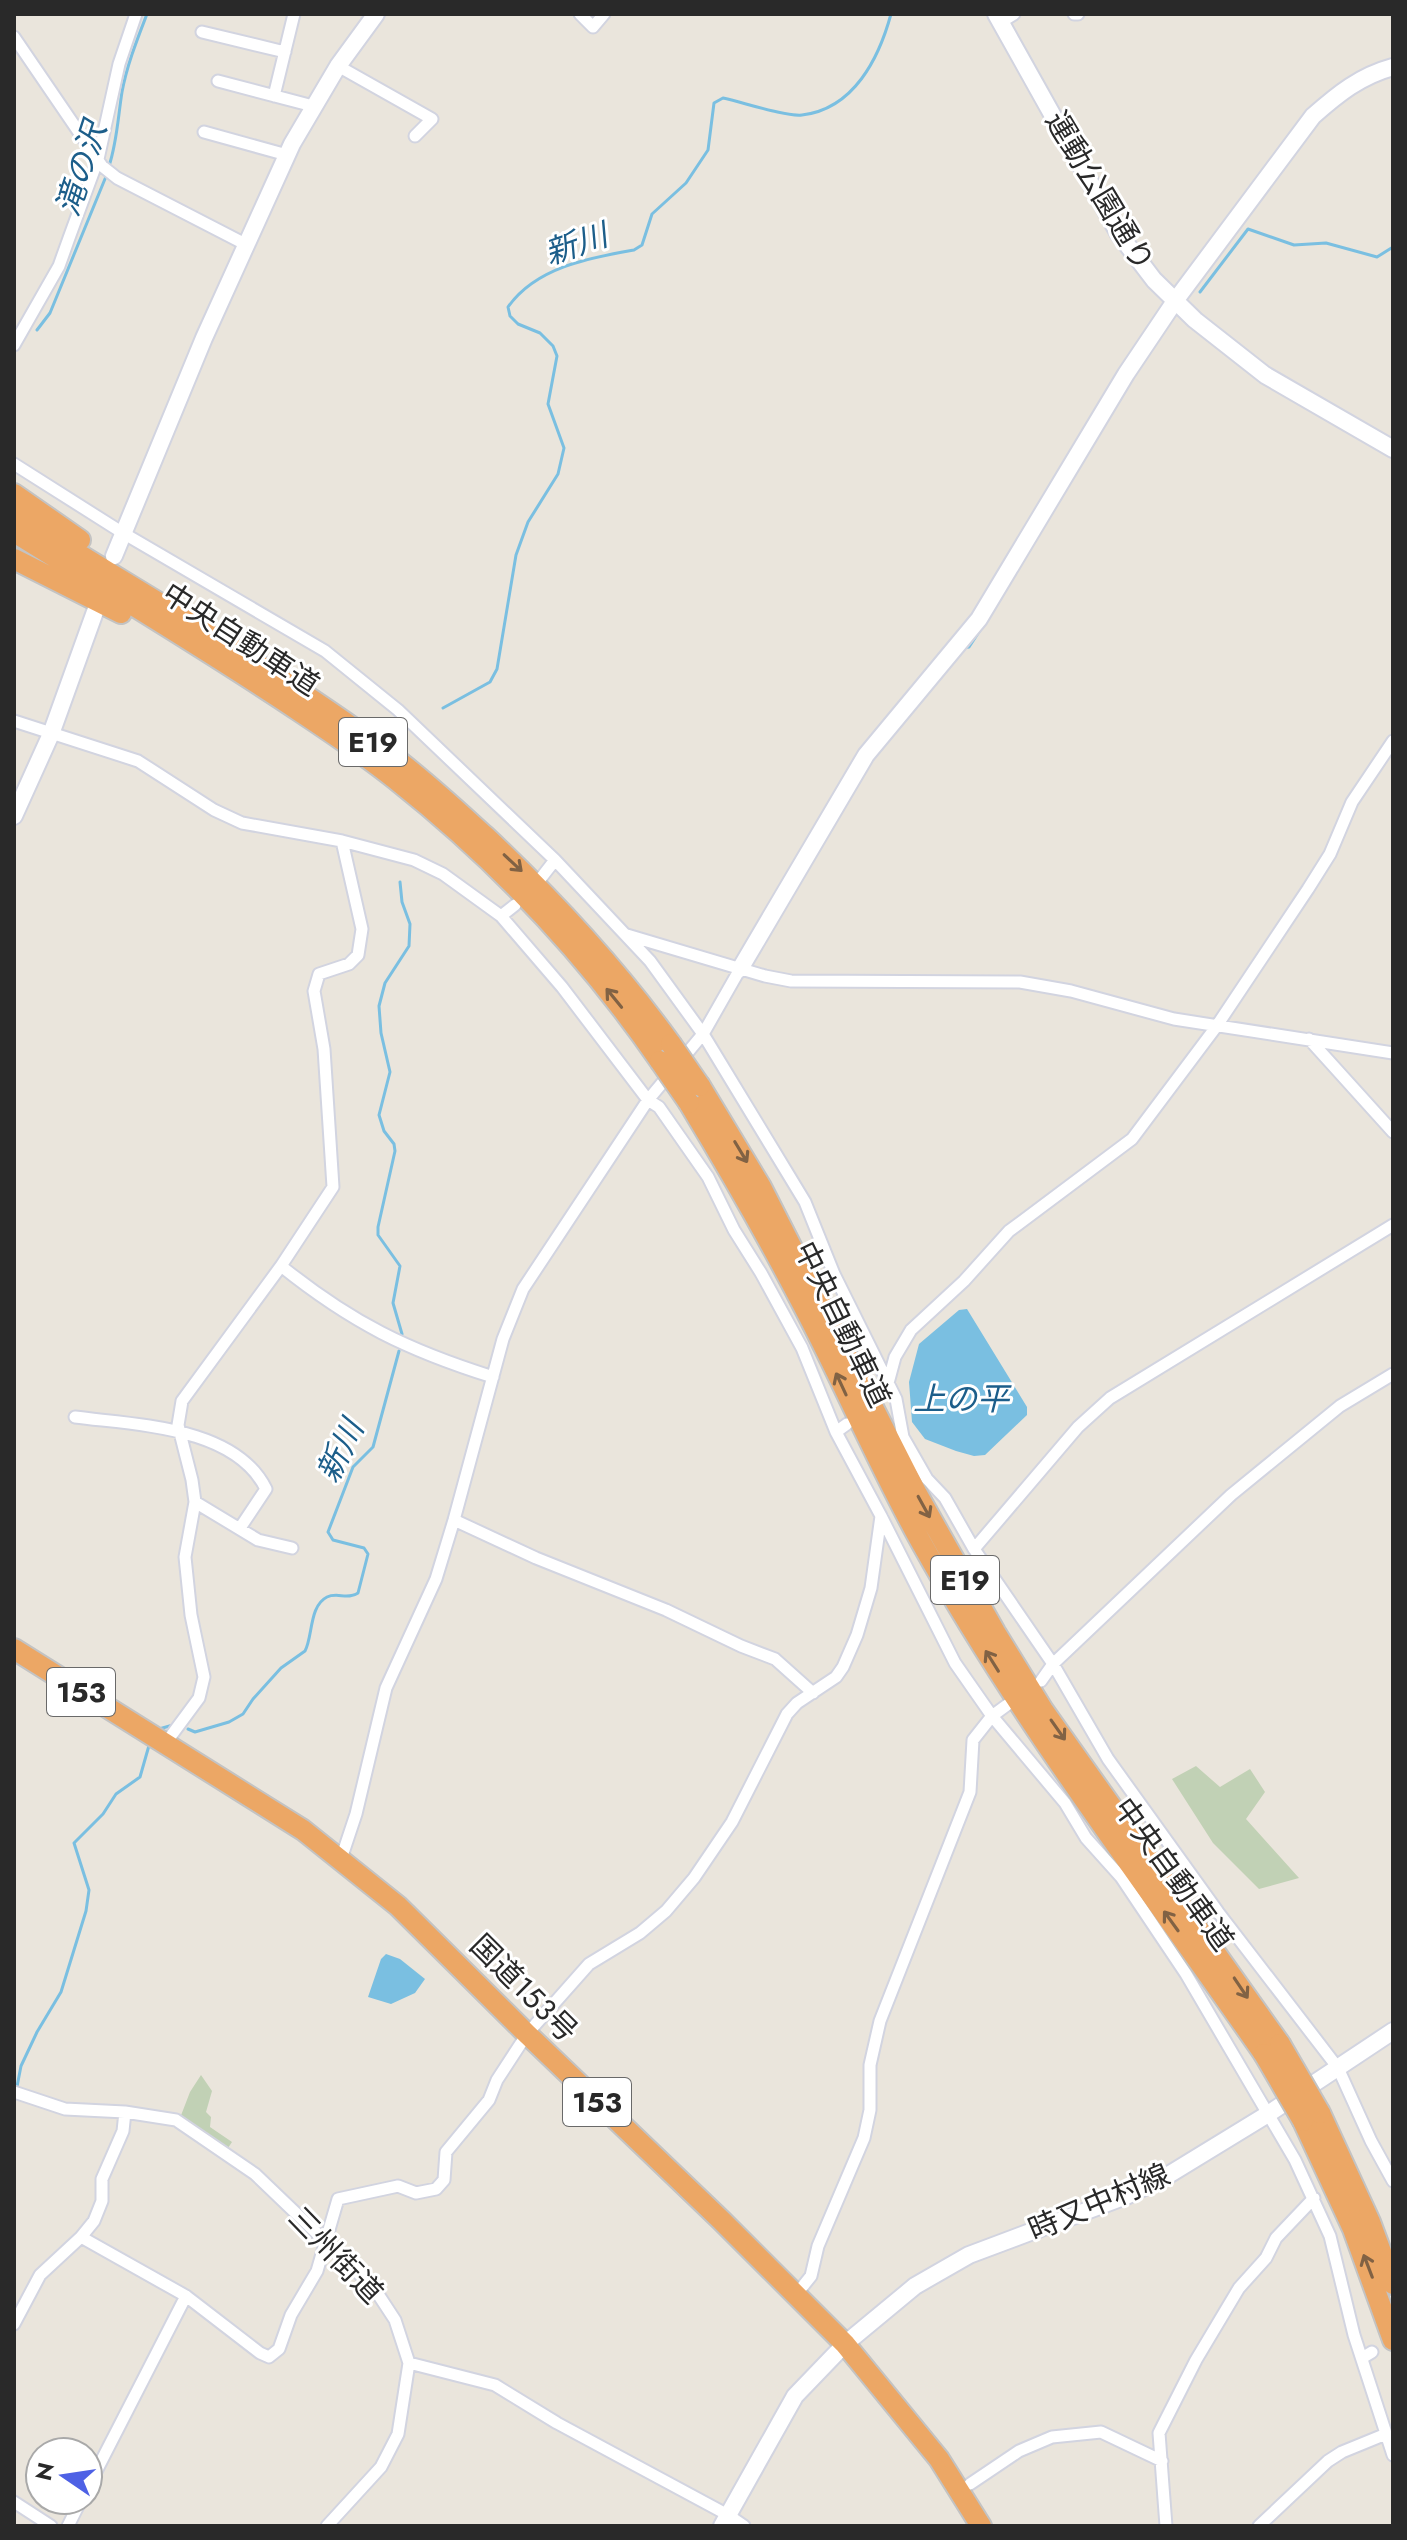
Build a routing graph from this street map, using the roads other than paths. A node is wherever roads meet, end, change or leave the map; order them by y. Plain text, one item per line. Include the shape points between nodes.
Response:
1 (136, 14) edge
2 (294, 14) edge
3 (376, 14) edge
4 (580, 14) edge
5 (604, 14) edge
6 (1003, 17) edge
7 (202, 32) dead end
8 (14, 37) edge
9 (285, 52) junction
10 (338, 66) junction
11 (1393, 67) edge
12 (218, 81) dead end
13 (274, 96) junction
14 (313, 106) junction
15 (204, 132) dead end
16 (415, 136) dead end
17 (287, 155) junction
18 (100, 162) junction
19 (247, 245) junction
20 (1175, 301) junction
21 (14, 345) edge
22 (1393, 449) edge
23 (14, 464) edge
24 (14, 494) edge
25 (14, 514) edge
26 (14, 532) edge
27 (123, 533) junction
28 (114, 556) dead end
29 (14, 559) edge
30 (96, 609) dead end
31 (274, 675) junction
32 (14, 721) edge
33 (327, 730) junction
34 (51, 734) junction
35 (1393, 741) edge
36 (14, 816) edge
37 (342, 841) junction
38 (555, 860) junction
39 (541, 878) dead end
40 (515, 905) dead end
41 (501, 916) junction
42 (627, 935) junction
43 (740, 969) junction
44 (1216, 1027) junction
45 (703, 1034) junction
46 (1309, 1039) junction
47 (665, 1053) junction
48 (1393, 1053) edge
49 (648, 1100) junction
50 (1393, 1132) edge
51 (1393, 1225) edge
52 (281, 1266) junction
53 (1393, 1374) edge
54 (493, 1377) junction
55 (888, 1383) junction
56 (875, 1397) dead end
57 (75, 1417) dead end
58 (847, 1424) dead end
59 (179, 1431) junction
60 (836, 1432) junction
61 (195, 1502) junction
62 (881, 1516) junction
63 (454, 1520) junction
64 (240, 1528) junction
65 (292, 1548) dead end
66 (974, 1549) junction
67 (14, 1649) edge
68 (1053, 1664) junction
69 (1041, 1681) dead end
70 (813, 1693) junction
71 (1007, 1705) dead end
72 (992, 1716) junction
73 (157, 1739) junction
74 (341, 1859) junction
75 (1393, 2031) edge
76 (527, 2034) junction
77 (1338, 2068) junction
78 (19, 2093) edge
79 (125, 2112) junction
80 (1268, 2114) junction
81 (1311, 2117) junction
82 (1393, 2181) edge
83 (1314, 2198) junction
84 (81, 2237) junction
85 (325, 2240) junction
86 (1393, 2284) edge
87 (803, 2286) dead end
88 (186, 2296) junction
89 (14, 2324) edge
90 (1393, 2340) edge
91 (845, 2344) junction
92 (409, 2363) junction
93 (1386, 2434) junction
94 (1393, 2455) edge
95 (104, 2456) edge
96 (1162, 2461) junction
97 (970, 2484) dead end
98 (14, 2502) edge
99 (725, 2520) edge
100 (51, 2526) edge
101 (327, 2526) edge
102 (744, 2526) edge
103 (981, 2526) edge
104 (1166, 2526) edge
105 (1259, 2526) edge

1 - 18 street via 119,64
2 - 9 street
3 - 10 street
4 - 5 street via 593,27
6 - 20 street, 運動公園通り via 1119,234
7 - 9 street
8 - 18 street
9 - 13 street
10 - 14 street
10 - 16 street via 432,119
11 - 20 street via 1339,92 1313,116
12 - 13 street
13 - 14 street
14 - 17 street
15 - 17 street
17 - 19 street
18 - 19 street via 113,175
18 - 21 street via 59,266
19 - 27 street
20 - 22 street, 運動公園通り via 1265,375
20 - 43 street via 979,619 846,785
23 - 27 street
24 - 31 highway via 249,647
25 - 31 highway, 中央自動車道 / E19
26 - 33 highway, 中央自動車道 / E19
27 - 28 street
27 - 38 street via 325,651 398,710
29 - 33 highway via 134,619
30 - 34 street
31 -> 47 highway, 中央自動車道 / E19 via 391,755 500,850 582,933
32 - 34 street
47 -> 33 highway, 中央自動車道 / E19 via 509,882 395,778
34 - 36 street
34 - 37 street via 138,761 242,823
35 - 44 street via 1352,802 1330,854
37 - 41 street via 414,860
37 - 52 street via 362,929 358,955 349,964 319,974 314,991 324,1049 333,1187
38 - 39 street
38 - 42 street
40 - 41 street
41 - 49 street
42 - 43 street
42 - 45 street
43 - 44 street via 791,981 1020,982
43 - 45 street
44 - 46 street
44 - 55 street via 1132,1139 1028,1214 911,1330
45 - 49 street
45 - 55 street via 805,1202
46 - 48 street
46 - 50 street
47 - 81 highway, 中央自動車道 / E19, bridge via 761,1187 902,1465 995,1632 1272,2049
49 - 54 street via 523,1289
49 - 60 street via 659,1107 708,1177 802,1348
51 - 66 street via 1110,1398 1078,1427
52 - 54 street via 323,1300 376,1331 438,1360
52 - 59 street via 182,1401
53 - 68 street via 1340,1406 1231,1495
54 - 63 street
55 - 56 street
55 - 66 street via 903,1437
57 - 59 street
58 - 60 street
59 - 61 street
59 - 64 street via 225,1449 263,1481 266,1489
60 - 62 street
61 - 64 street
61 - 73 street via 185,1557 204,1677 199,1698
62 - 70 street via 871,1588 857,1635 836,1677
62 - 72 street via 955,1663
63 - 70 street via 775,1659
63 - 74 street via 436,1579 386,1688
64 - 65 street via 258,1540
66 - 68 street
67 - 73 highway, 国道153号 / 153
68 - 69 street
68 - 77 street via 1108,1759
70 - 76 street via 787,1714 732,1822 694,1878 640,1933 589,1964
71 - 72 street
72 - 80 street via 1121,1877 1186,1974
72 - 87 street via 973,1740 970,1792 880,2021 864,2138
73 - 74 highway, 国道153号 / 153
74 - 76 highway, 国道153号 / 153 via 398,1906
75 - 77 street, 時又中村線
76 - 85 street via 489,2100 446,2152 444,2180 436,2189 416,2193 398,2186 338,2199
76 - 91 highway, 国道153号 / 153
77 - 80 street, 時又中村線
77 - 82 street
78 - 79 street, 三州街道 via 65,2109
79 - 84 street via 123,2131 102,2179 102,2201
79 - 85 street, 三州街道 via 176,2120 214,2144 255,2174
80 - 83 street
80 - 91 street, 時又中村線 via 1126,2196 969,2255 915,2286
81 - 86 highway, 中央自動車道 / E19 via 1370,2222
90 -> 81 highway, 中央自動車道 / E19
83 - 93 street via 1367,2355
83 - 96 street via 1239,2288 1196,2360 1159,2433
84 - 88 street
84 - 89 street via 40,2275
85 - 88 street via 317,2271 291,2315 279,2349 269,2357
85 - 92 street, 三州街道 via 374,2288 395,2320
88 - 95 street
91 - 99 street, 時又中村線 via 795,2396
91 - 103 highway, 国道153号 / 153 via 931,2448
92 - 99 street via 495,2385
92 - 101 street via 398,2434 389,2455
93 - 94 street
93 - 105 street via 1328,2461
96 - 97 street via 1101,2432 1052,2437 1019,2451
96 - 104 street
98 - 100 street
99 - 102 street

